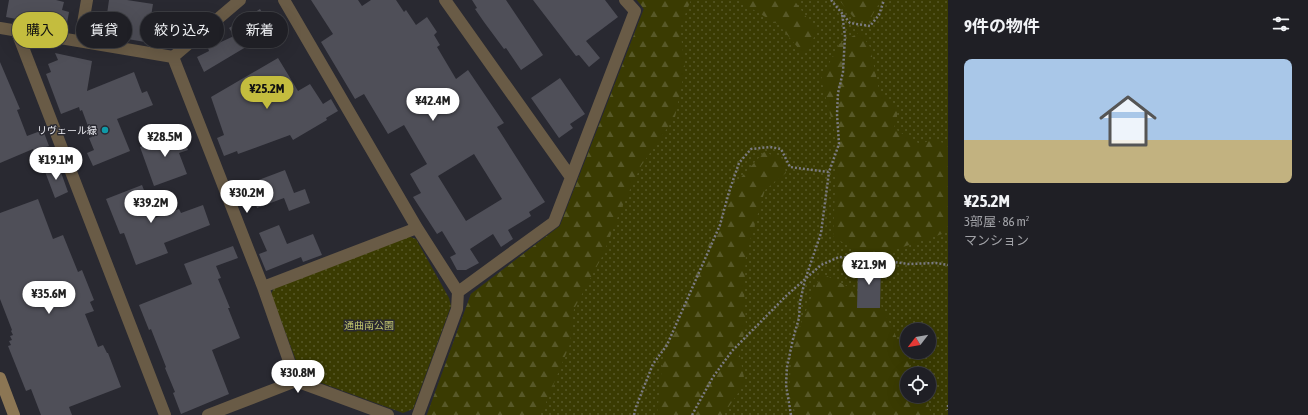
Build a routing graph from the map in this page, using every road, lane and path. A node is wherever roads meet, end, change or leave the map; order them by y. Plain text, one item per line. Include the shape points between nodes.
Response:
1 (87, 0) edge
2 (240, 0) edge
3 (284, 0) edge
4 (445, 0) edge
5 (625, 0) edge
6 (830, 0) edge
7 (884, 0) edge
8 (85, 12) edge
9 (842, 13) junction
10 (0, 28) edge
11 (12, 31) edge
12 (23, 48) edge
13 (121, 48) edge
14 (173, 57) junction
15 (829, 172) junction
16 (570, 176) junction
17 (417, 228) junction
18 (948, 265) edge
19 (805, 280) junction
20 (262, 287) junction
21 (458, 292) junction
22 (296, 380) junction
23 (1, 385) edge
24 (948, 405) edge
25 (948, 410) edge
26 (14, 415) edge
27 (165, 415) edge
28 (208, 415) edge
29 (388, 415) edge
30 (418, 415) edge
31 (634, 415) edge
32 (692, 415) edge
33 (791, 415) edge

1 - 8 street
2 - 14 street
3 - 17 street
4 - 16 street
5 - 16 street via 635,11
6 - 9 path
7 - 9 path via 880,15 870,26 850,23
9 - 15 path via 845,36 843,72 838,92 839,144
10 - 11 street
12 - 27 street
13 - 14 street
14 - 20 street
15 - 19 path via 821,233
15 - 31 path via 790,167 781,149 770,146 751,149 739,163 720,225 667,345 653,364
16 - 21 street via 554,222
17 - 20 street
17 - 21 street
18 - 19 path via 936,262 908,264 839,257 821,265
19 - 32 path via 732,352 713,377
19 - 33 path via 787,367 786,385
20 - 22 street
21 - 30 street via 457,309
22 - 28 street
22 - 29 street
23 - 26 street
24 - 25 path

